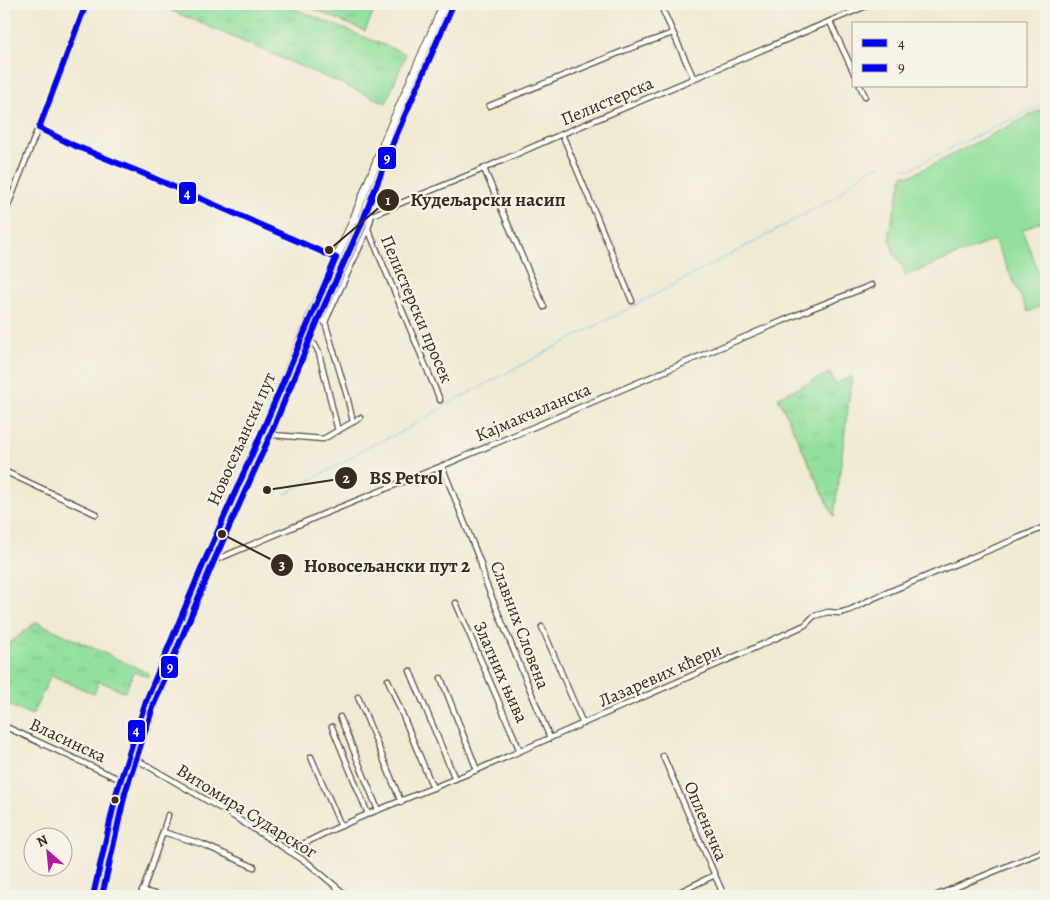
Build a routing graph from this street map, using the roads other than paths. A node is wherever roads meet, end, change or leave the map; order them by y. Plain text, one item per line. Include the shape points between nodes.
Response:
1 (86, 4) edge
2 (444, 4) edge
3 (660, 4) edge
4 (871, 4) edge
5 (830, 22) junction
6 (673, 33) junction
7 (852, 69) edge
8 (694, 79) junction
9 (861, 88) edge
10 (865, 96) dead end
11 (489, 106) dead end
12 (38, 128) junction
13 (562, 134) junction
14 (484, 169) junction
15 (372, 215) junction
16 (4, 216) edge
17 (353, 221) junction
18 (368, 229) junction
19 (336, 258) junction
20 (872, 285) dead end
21 (632, 300) dead end
22 (544, 307) dead end
23 (312, 312) junction
24 (325, 322) junction
25 (303, 334) junction
26 (440, 400) dead end
27 (360, 418) dead end
28 (353, 422) junction
29 (338, 431) junction
30 (261, 434) junction
31 (442, 466) junction
32 (4, 471) edge
33 (96, 514) dead end
34 (1042, 528) dead end
35 (204, 560) junction
36 (456, 603) dead end
37 (542, 626) dead end
38 (410, 672) dead end
39 (441, 678) dead end
40 (388, 680) dead end
41 (358, 697) dead end
42 (340, 717) dead end
43 (583, 724) junction
44 (4, 726) edge
45 (332, 727) dead end
46 (550, 738) junction
47 (520, 751) junction
48 (129, 755) junction
49 (663, 756) dead end
50 (311, 757) dead end
51 (477, 770) junction
52 (455, 779) junction
53 (121, 780) junction
54 (433, 788) junction
55 (401, 802) junction
56 (378, 810) junction
57 (368, 814) junction
58 (168, 815) dead end
59 (341, 826) junction
60 (163, 832) junction
61 (1046, 850) edge
62 (289, 851) junction
63 (254, 867) dead end
64 (715, 875) junction
65 (141, 894) edge
66 (93, 896) edge
67 (163, 896) edge
68 (347, 896) edge
69 (671, 896) edge
70 (724, 896) edge
71 (935, 896) edge

1 - 12 street
2 - 17 main road, Новосељански пут
3 - 6 street
4 - 5 street, Пелистерска
5 - 7 street
5 - 8 street, Пелистерска
6 - 8 street
6 - 11 street
8 - 13 street, Пелистерска
9 - 10 street
12 - 16 street
12 - 19 street
13 - 14 street, Пелистерска
13 - 21 street
14 - 15 street, Пелистерска
14 - 22 street
15 - 17 street, Пелистерска
15 - 18 street
17 - 19 main road, Новосељански пут
18 - 24 street
18 - 26 street, Пелистерски просек
19 - 23 main road, Новосељански пут
20 - 31 street, Кајмакчаланска
23 - 24 street
23 - 25 main road, Новосељански пут
24 - 28 street
25 - 29 street via 315,344 319,353
25 - 30 main road, Новосељански пут
27 - 28 street
28 - 29 street
29 - 30 street via 321,440
30 - 35 main road, Новосељански пут
31 - 35 street, Кајмакчаланска via 218,559
31 - 46 street, Славних Словена via 481,564 485,582
32 - 33 street
34 - 43 street, Лазаревих кћери via 850,610 814,616 805,625 758,647
35 - 48 main road, Новосељански пут via 146,701
36 - 47 street, Златних њива
37 - 43 street
38 - 52 street
39 - 51 street
40 - 54 street
41 - 55 street
42 - 56 street
43 - 46 street, Лазаревих кћери
44 - 53 street, Власинска
45 - 57 street
46 - 47 street, Лазаревих кћери
47 - 51 street, Лазаревих кћери
48 - 53 main road, Новосељански пут
48 - 62 street, Витомира Сударског
49 - 64 street, Опленачка
50 - 59 street
51 - 52 street, Лазаревих кћери
52 - 54 street, Лазаревих кћери
53 - 66 main road, Новосељански пут
54 - 55 street, Лазаревих кћери
55 - 56 street, Лазаревих кћери
56 - 57 street, Лазаревих кћери
57 - 59 street, Лазаревих кћери
58 - 60 street
59 - 62 street, Лазаревих кћери
60 - 63 street via 202,844
60 - 65 street
61 - 71 street
62 - 68 street, Витомира Сударског
64 - 69 street
64 - 70 street, Опленачка
65 - 67 street

